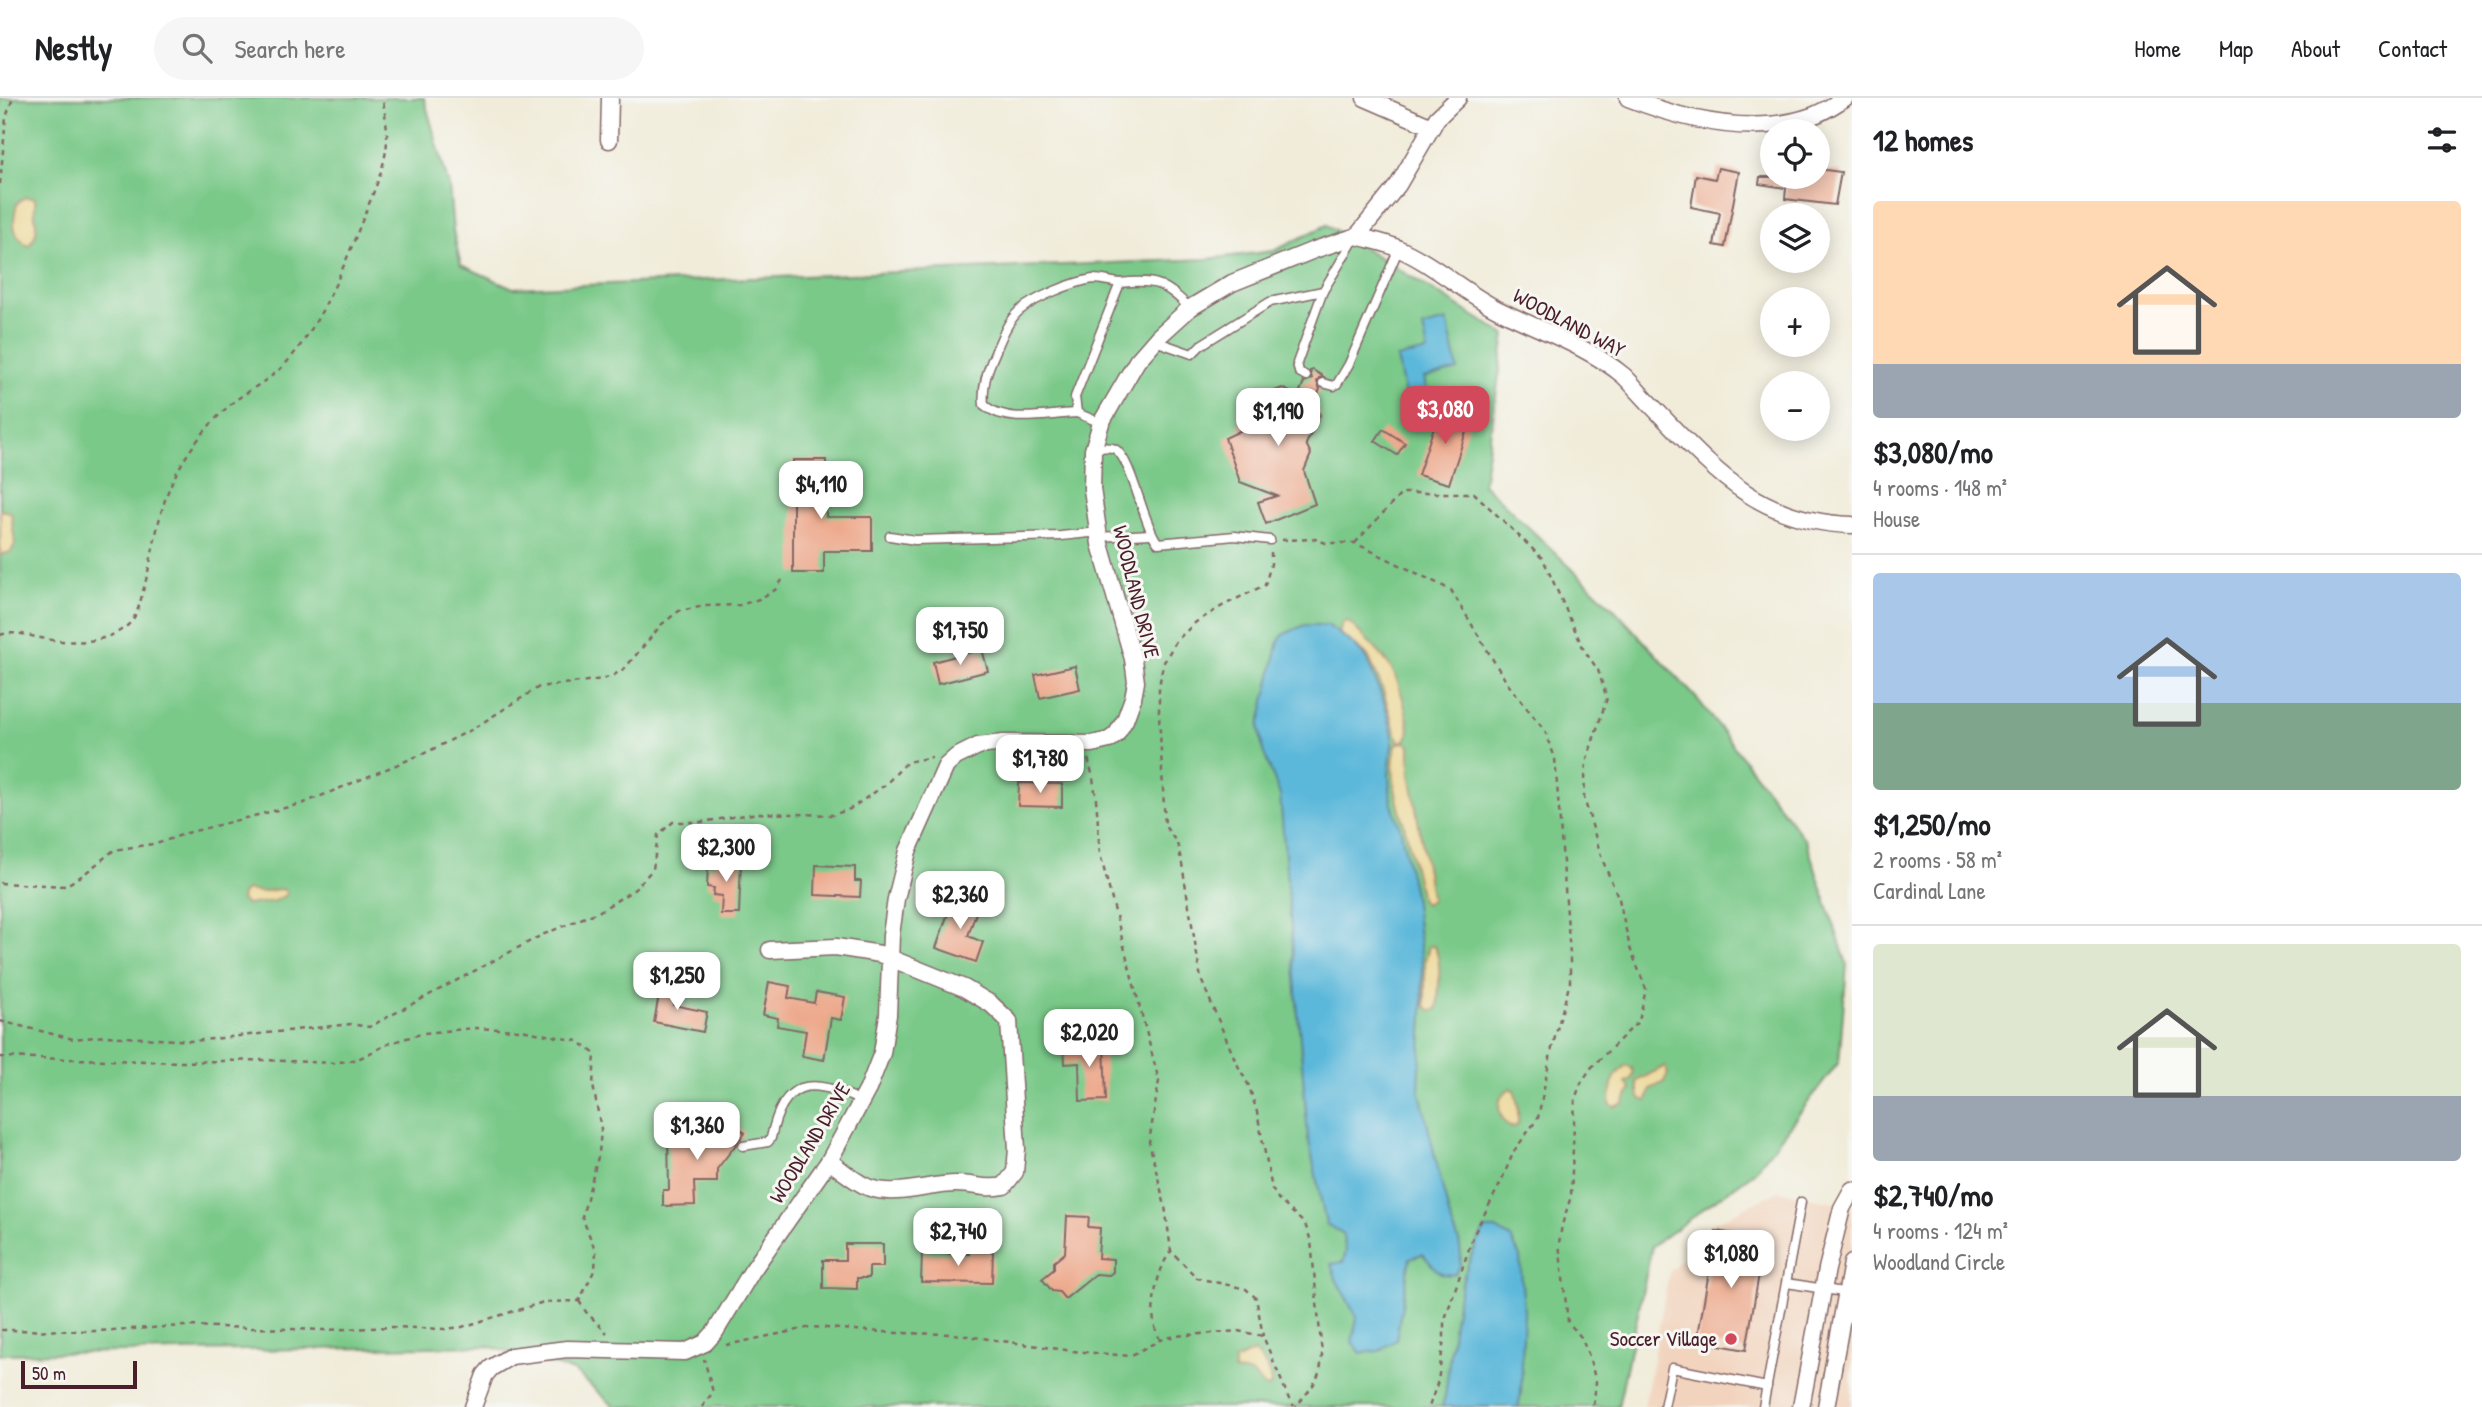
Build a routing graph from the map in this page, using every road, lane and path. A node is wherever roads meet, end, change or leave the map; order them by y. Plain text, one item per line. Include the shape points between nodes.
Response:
1 (13, 98) edge
2 (383, 98) edge
3 (610, 98) edge
4 (1365, 98) edge
5 (1458, 98) edge
6 (1628, 98) edge
7 (1846, 98) edge
8 (1432, 127) junction
9 (609, 140) dead end
10 (0, 184) edge
11 (1357, 236) junction
12 (1399, 248) junction
13 (1120, 283) junction
14 (1323, 290) junction
15 (1190, 308) junction
16 (1155, 341) junction
17 (1306, 376) dead end
18 (1323, 383) dead end
19 (1077, 413) junction
20 (1101, 423) junction
21 (1094, 447) junction
22 (1852, 525) edge
23 (1099, 534) junction
24 (1150, 534) junction
25 (890, 536) dead end
26 (1270, 540) junction
27 (1355, 543) junction
28 (783, 579) dead end
29 (0, 635) edge
30 (1083, 744) junction
31 (956, 757) junction
32 (0, 883) edge
33 (770, 950) dead end
34 (891, 958) junction
35 (0, 1021) edge
36 (0, 1057) edge
37 (861, 1101) junction
38 (743, 1146) dead end
39 (829, 1161) junction
40 (1852, 1189) edge
41 (1801, 1202) dead end
42 (1171, 1251) junction
43 (1852, 1262) edge
44 (1787, 1283) junction
45 (1822, 1289) junction
46 (1849, 1293) edge
47 (579, 1301) junction
48 (0, 1330) edge
49 (1263, 1336) junction
50 (1160, 1340) junction
51 (724, 1345) dead end
52 (607, 1350) junction
53 (704, 1357) dead end
54 (1767, 1387) junction
55 (474, 1407) edge
56 (702, 1407) edge
57 (1295, 1407) edge
58 (1429, 1407) edge
59 (1593, 1407) edge
60 (1664, 1407) edge
61 (1763, 1407) edge
62 (1801, 1407) edge
63 (1826, 1407) edge

1 - 10 path via 6,117
2 - 29 path via 387,140 383,165 330,294 285,364 220,415 176,474 131,623 104,638 75,642 11,632
3 - 9 street
4 - 8 street
5 - 8 street
6 - 7 street via 1700,120 1744,125 1813,116
8 - 11 street via 1398,185
11 - 12 street, WOODLAND WAY
11 - 14 lane
11 - 15 street, WOODLAND DRIVE via 1232,283
12 - 18 lane via 1349,364 1337,384
12 - 22 street, WOODLAND WAY via 1495,308 1580,349 1623,376 1718,474 1747,495 1797,517
13 - 15 lane via 1142,280 1166,286
13 - 19 lane via 1075,397
13 - 19 lane via 1095,279 1077,283 1017,312 982,389 984,405 994,414
14 - 16 lane via 1270,302 1192,354
14 - 17 lane via 1297,363
15 - 16 street, WOODLAND DRIVE
16 - 20 street, WOODLAND DRIVE
19 - 20 lane
20 - 21 street, WOODLAND DRIVE
21 - 23 street, WOODLAND DRIVE via 1092,489
21 - 24 lane via 1114,448 1123,456
23 - 24 lane
23 - 25 lane via 915,540
23 - 30 street, WOODLAND DRIVE via 1136,682 1125,720 1115,735
24 - 26 lane via 1158,543 1235,536
26 - 27 path
26 - 57 path via 1271,564 1265,584 1196,622 1176,641 1163,664 1159,714 1165,826 1177,844 1182,864 1201,979 1249,1086 1272,1189 1305,1223 1311,1241 1322,1371
27 - 58 path via 1451,590 1507,683 1545,731 1555,758 1570,982 1538,1118 1514,1150 1475,1234 1444,1322 1438,1381
27 - 59 path via 1402,493 1475,493 1543,559 1584,650 1598,670 1607,698 1587,762 1584,798 1646,989 1639,1021 1591,1068 1576,1099 1571,1196 1559,1243 1568,1322 1581,1337 1596,1382
28 - 32 path via 759,599 679,611 614,675 539,687 425,753 304,803 159,843 114,850 65,886
30 - 31 street, WOODLAND DRIVE via 1003,743 978,746
30 - 42 path via 1096,785 1100,854 1159,1081 1149,1142
31 - 34 street, WOODLAND DRIVE via 946,765 908,851 896,899
31 - 35 path via 907,762 885,785 833,815 758,813 673,822 658,835 653,869 635,889 369,1027 351,1024 194,1041 106,1036 73,1039
33 - 34 street via 836,947
34 - 37 street, WOODLAND DRIVE via 891,996 882,1053
34 - 39 street via 964,988 1009,1021 1015,1172 1004,1186 987,1189 960,1184 880,1191
36 - 47 path via 334,1063 358,1059 424,1033 474,1028 521,1030 578,1041 595,1054 593,1086 601,1129 582,1217 596,1252 595,1269
37 - 38 lane via 822,1088 795,1090 780,1106 771,1139
37 - 39 street, WOODLAND DRIVE
39 - 52 street, WOODLAND DRIVE via 705,1343 685,1352
40 - 45 street via 1842,1208
41 - 44 lane
42 - 49 path via 1198,1278 1245,1289 1256,1298
42 - 50 path via 1163,1261 1155,1304 1154,1324
43 - 46 street
44 - 45 lane
44 - 54 lane
45 - 46 lane
45 - 62 street
46 - 63 street
47 - 48 path via 544,1302 445,1329 185,1326
47 - 52 path via 608,1334
49 - 50 path via 1208,1332
49 - 57 path
50 - 51 path via 1130,1356 1120,1356 953,1334 811,1327
52 - 55 street, WOODLAND DRIVE via 511,1356 485,1375
53 - 56 path via 713,1392
54 - 60 lane via 1672,1368
54 - 61 lane

